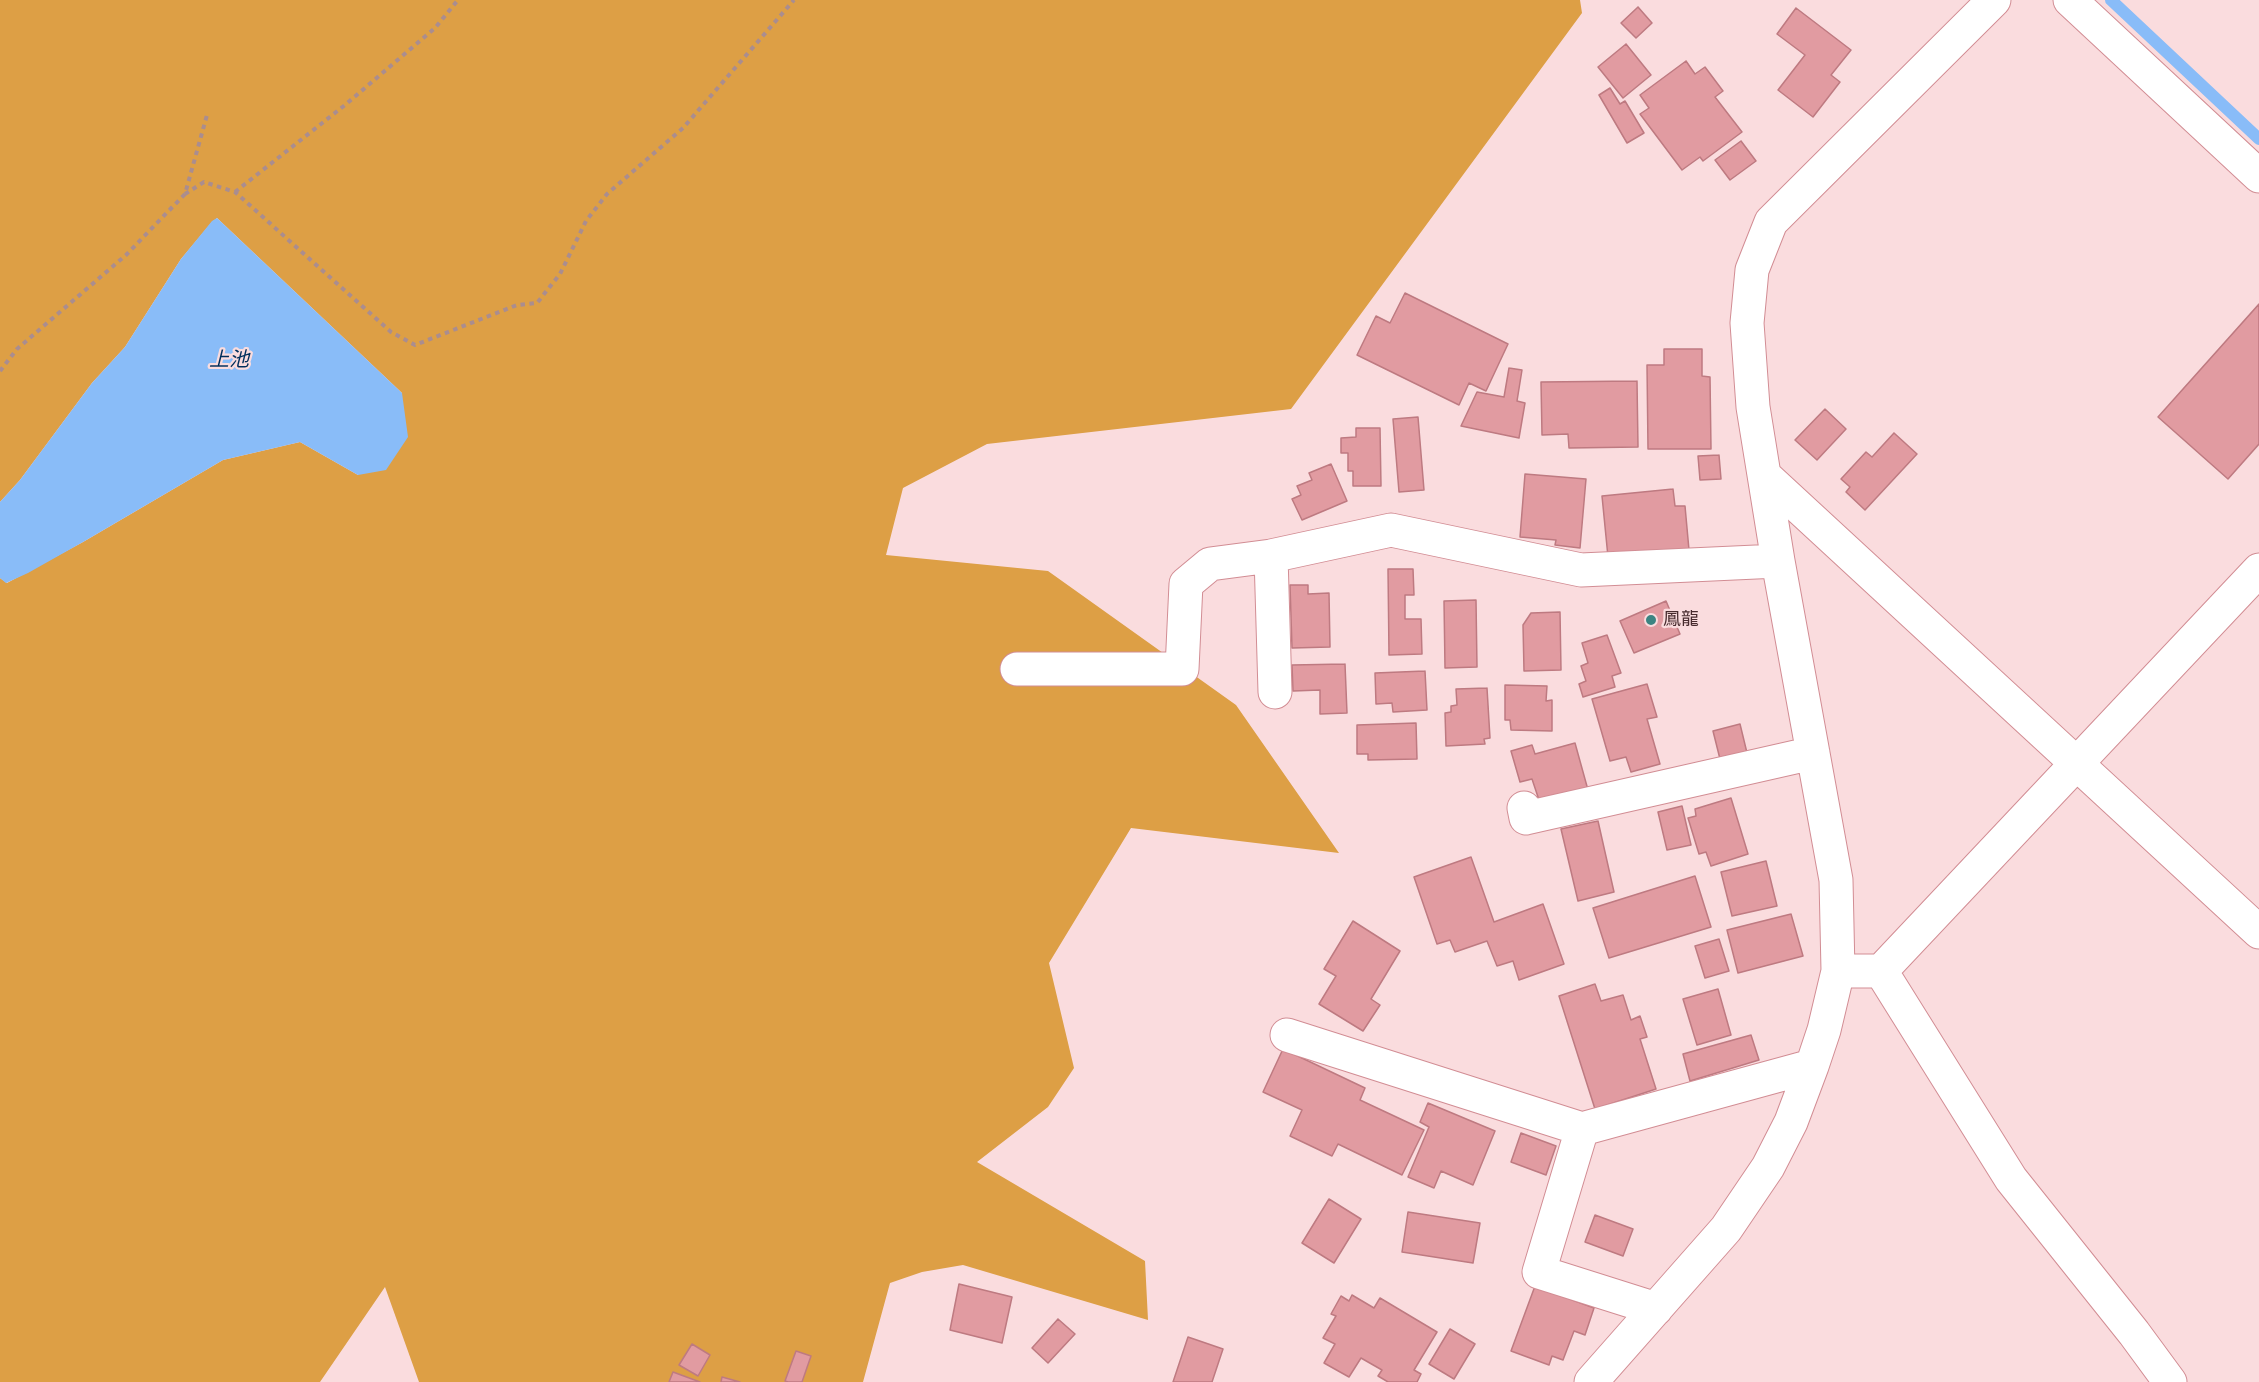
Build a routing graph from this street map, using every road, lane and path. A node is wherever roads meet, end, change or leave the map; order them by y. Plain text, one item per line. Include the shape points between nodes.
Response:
1 (458, 0) edge
2 (794, 0) edge
3 (1994, 0) edge
4 (2070, 0) edge
5 (207, 115) dead end
6 (2259, 176) edge
7 (235, 192) junction
8 (185, 194) junction
9 (0, 371) edge
10 (1764, 475) junction
11 (1271, 556) junction
12 (1778, 561) junction
13 (2259, 570) edge
14 (1017, 669) dead end
15 (1275, 692) dead end
16 (1813, 753) junction
17 (2076, 763) junction
18 (1524, 808) dead end
19 (2259, 932) edge
20 (1838, 971) junction
21 (1881, 971) junction
22 (1287, 1035) dead end
23 (1812, 1066) junction
24 (1582, 1129) junction
25 (1656, 1309) junction
26 (1591, 1382) edge
27 (2170, 1382) edge

1 - 7 path via 435,28
2 - 7 path via 683,128 607,194 586,221 560,274 537,303 517,305 415,345 391,332
3 - 10 street via 1771,222 1752,270 1747,322 1753,407
4 - 6 street
5 - 8 path
7 - 8 path via 204,182
8 - 9 path via 126,255 17,349
10 - 12 street
10 - 17 street
11 - 12 street via 1391,530 1581,570
11 - 14 street via 1210,564 1186,584 1182,669
11 - 15 street
12 - 16 street
13 - 17 street
16 - 18 street via 1526,818
16 - 20 street via 1836,880
17 - 19 street
17 - 21 street
20 - 21 street
20 - 23 street
21 - 27 street via 2011,1179
22 - 24 street
23 - 24 street
23 - 25 street via 1791,1122 1768,1167 1726,1229
24 - 25 street via 1539,1272
25 - 26 street

